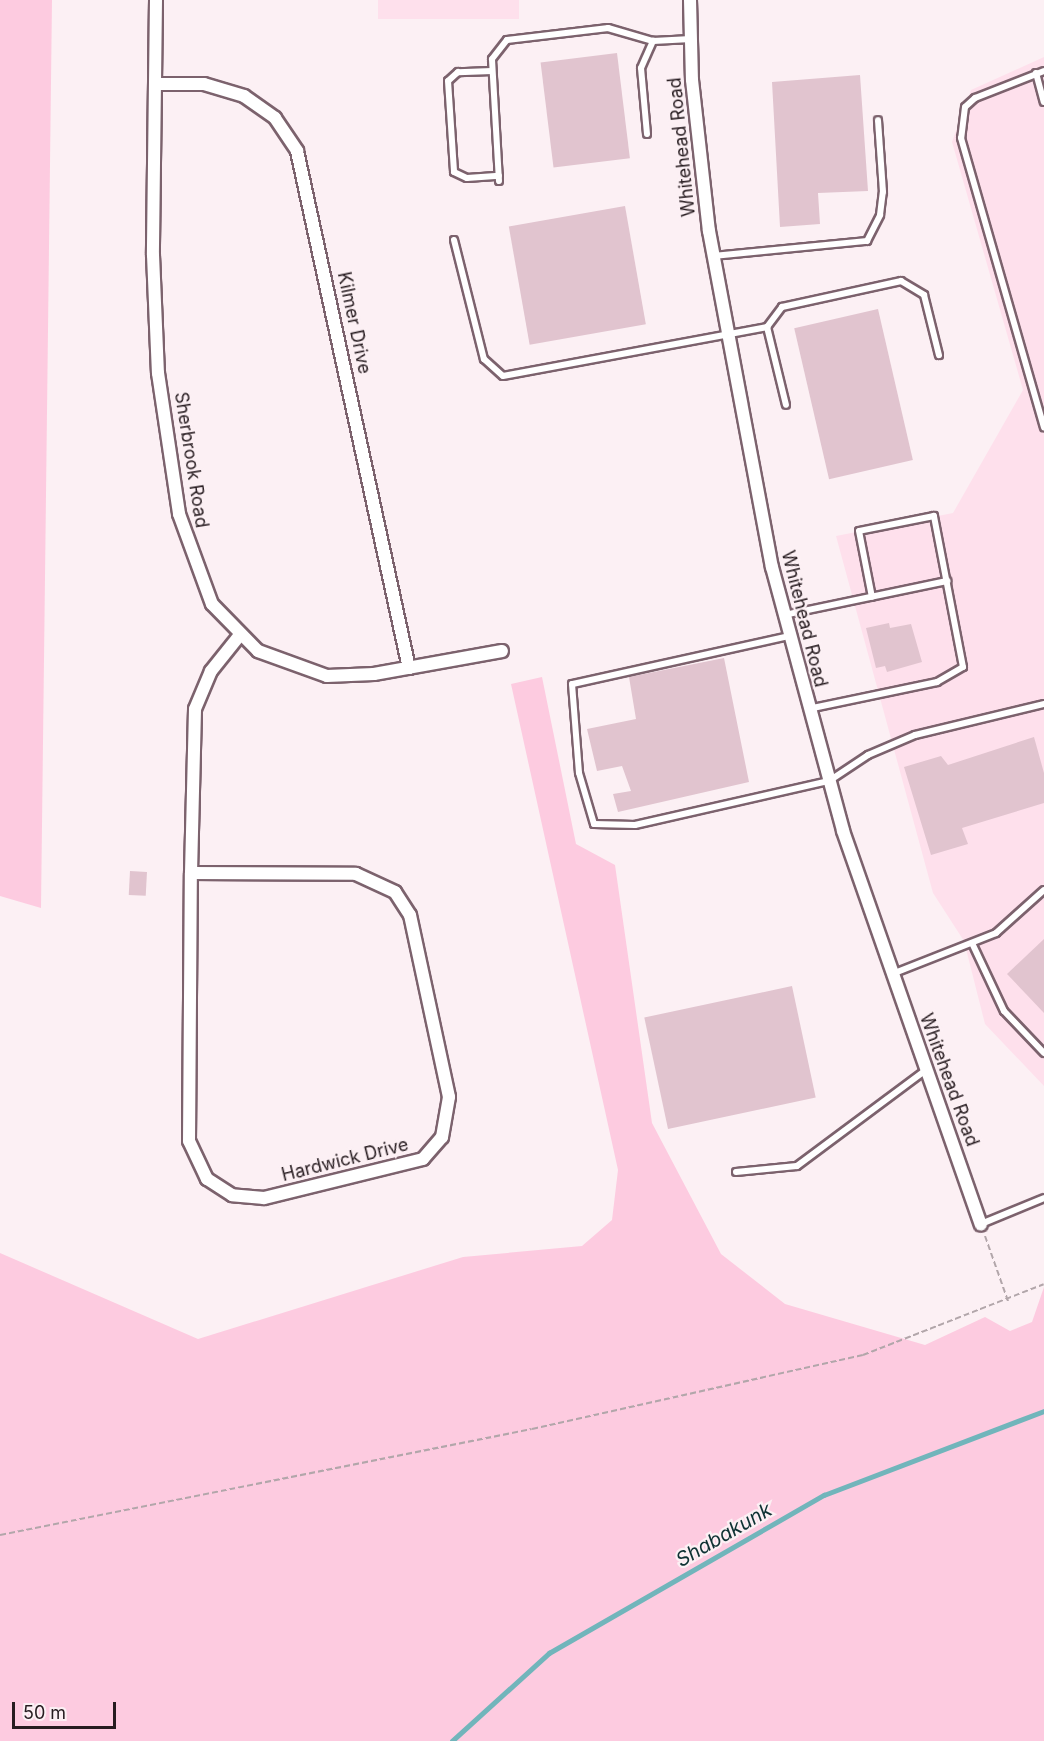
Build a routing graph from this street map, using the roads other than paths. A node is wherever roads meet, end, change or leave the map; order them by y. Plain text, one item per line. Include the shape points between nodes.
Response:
1 (156, 0) edge
2 (690, 0) edge
3 (691, 39) junction
4 (653, 41) junction
5 (492, 71) junction
6 (1044, 71) edge
7 (1036, 73) junction
8 (155, 84) junction
9 (1044, 102) edge
10 (878, 120) dead end
11 (647, 134) dead end
12 (454, 240) dead end
13 (713, 256) junction
14 (767, 327) junction
15 (726, 336) junction
16 (939, 355) dead end
17 (786, 405) dead end
18 (1044, 427) edge
19 (947, 581) junction
20 (872, 597) junction
21 (784, 615) junction
22 (239, 636) junction
23 (789, 636) junction
24 (502, 651) dead end
25 (409, 668) junction
26 (1044, 704) edge
27 (808, 709) junction
28 (829, 781) junction
29 (191, 873) junction
30 (1044, 890) edge
31 (972, 943) junction
32 (891, 974) junction
33 (1044, 1053) edge
34 (926, 1070) junction
35 (736, 1173) dead end
36 (1044, 1198) edge
37 (981, 1224) joint

1 - 8 street, Sherbrook Road
2 - 3 street, Whitehead Road
3 - 4 lane
3 - 13 street, Whitehead Road
4 - 5 lane via 608,28 507,40 492,59
4 - 11 lane via 641,68
5 - 5 lane via 499,178 466,178 454,172 448,81 458,72
6 - 7 lane
7 - 9 lane
7 - 18 lane via 965,107 961,138
8 - 22 street, Sherbrook Road via 155,326 167,444 191,557 212,604
8 - 25 street, Kilmer Drive via 204,84 244,96 275,118 297,151
10 - 13 lane via 883,192 880,215 867,241
12 - 15 lane via 484,359 502,376
13 - 15 street, Whitehead Road
14 - 15 lane
14 - 16 lane via 782,307 901,281 924,295
14 - 17 lane
15 - 21 street, Whitehead Road
19 - 20 lane
19 - 20 lane via 934,516 859,531
19 - 27 lane via 965,657 955,676
20 - 21 lane
21 - 23 street, Whitehead Road
22 - 25 street, Sherbrook Road via 279,663 327,676
22 - 29 street, Hardwick Drive via 211,671 195,709
23 - 27 street, Whitehead Road
23 - 28 lane via 572,684 579,773 594,824 635,825
24 - 25 street, Sherbrook Road
26 - 28 lane via 915,735 868,754
27 - 28 street, Whitehead Road
28 - 32 street, Whitehead Road
29 - 29 street, Hardwick Drive via 189,1141 207,1179 232,1195 264,1198 423,1159 442,1137 449,1097 410,915 395,892 356,874
30 - 31 lane via 996,933
31 - 32 lane
31 - 33 lane via 1004,1011
32 - 34 street, Whitehead Road
34 - 35 lane via 797,1166
34 - 37 street, Whitehead Road
36 - 37 lane

